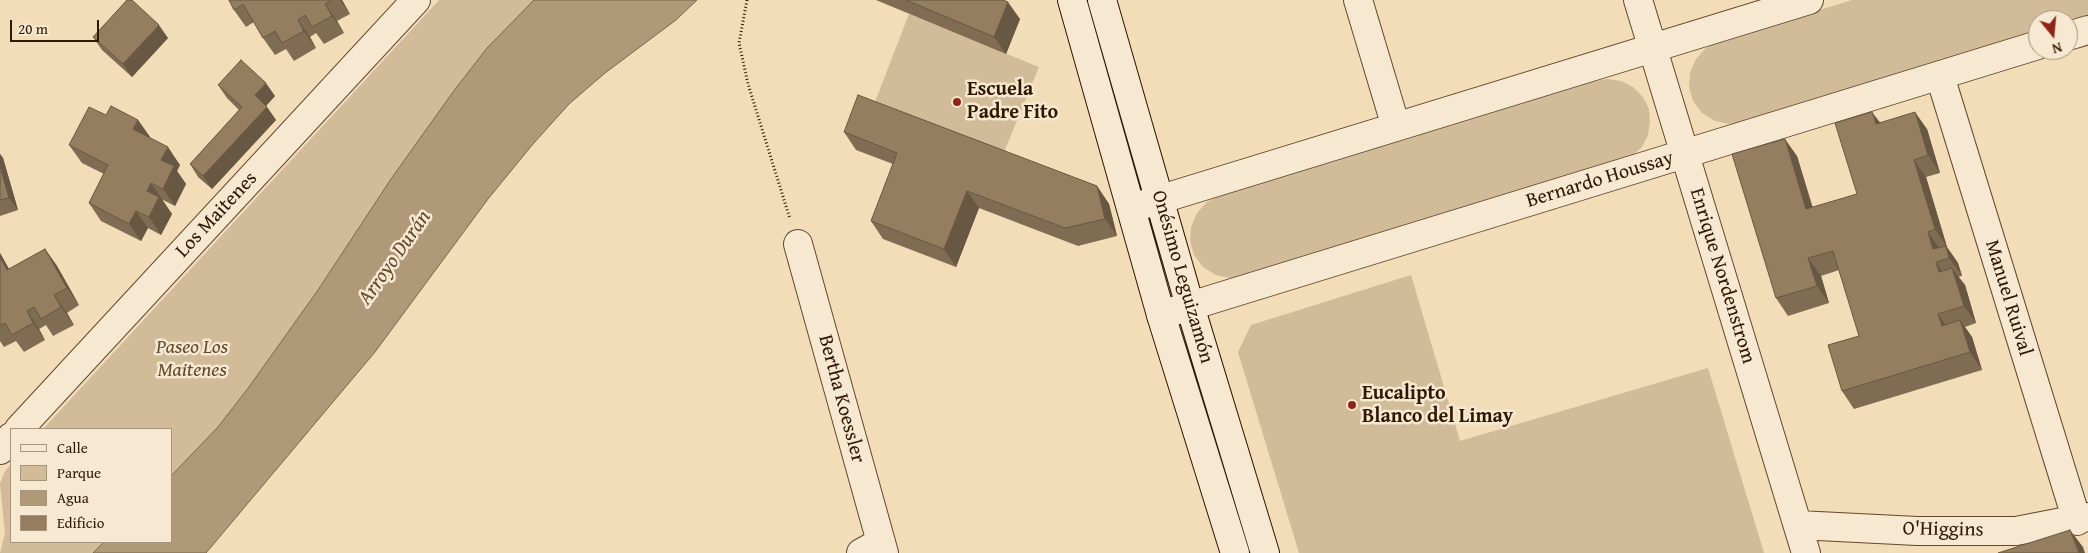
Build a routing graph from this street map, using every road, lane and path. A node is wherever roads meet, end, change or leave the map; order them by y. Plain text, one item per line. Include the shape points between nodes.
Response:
1 (416, 0) edge
2 (747, 0) edge
3 (1072, 0) edge
4 (1102, 0) edge
5 (1358, 0) edge
6 (1638, 0) edge
7 (1809, 0) edge
8 (1652, 48) junction
9 (2028, 48) edge
10 (1940, 76) junction
11 (1396, 127) junction
12 (1685, 154) junction
13 (1160, 200) junction
14 (1132, 208) junction
15 (798, 244) joint
16 (1190, 306) junction
17 (1161, 315) junction
18 (20, 428) edge
19 (10, 438) edge
20 (0, 450) edge
21 (2082, 519) edge
22 (1798, 525) junction
23 (876, 549) edge
24 (1235, 553) edge
25 (1265, 553) edge
26 (1806, 553) edge

1 - 18 street, Los Maitenes
2 - 15 path via 739,43 748,84
3 - 14 street, Onésimo Leguizamón
4 - 13 street, Onésimo Leguizamón
5 - 11 street
6 - 8 street, Enrique Nordenstrom
7 - 8 street
8 - 11 street
8 - 12 street, Enrique Nordenstrom
9 - 10 street, Bernardo Houssay
10 - 12 street, Bernardo Houssay
10 - 21 street, Manuel Ruival
11 - 13 street
12 - 16 street, Bernardo Houssay
12 - 22 street, Enrique Nordenstrom
13 - 14 street
13 - 16 street, Onésimo Leguizamón
14 - 17 street, Onésimo Leguizamón
15 - 23 street, Bertha Koessler
16 - 17 street, Bernardo Houssay
16 - 25 street, Onésimo Leguizamón
17 - 24 street, Onésimo Leguizamón
19 - 20 street
21 - 22 street, O'Higgins via 2016,531 1917,531
22 - 26 street, Enrique Nordenstrom

